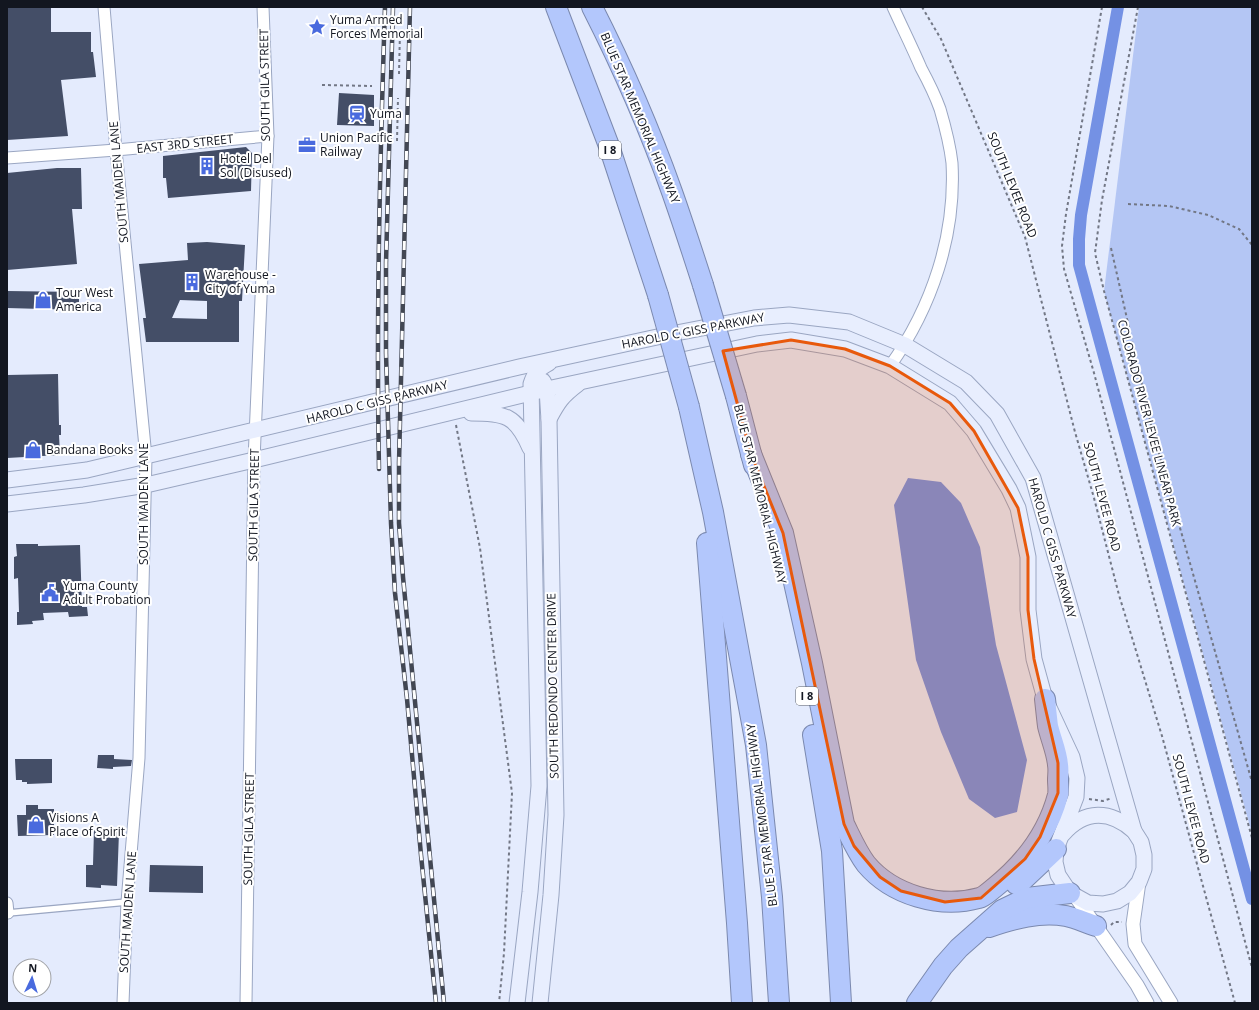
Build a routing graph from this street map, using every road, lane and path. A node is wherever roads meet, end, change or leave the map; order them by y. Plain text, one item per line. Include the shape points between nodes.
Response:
1 (104, 7) edge
2 (263, 7) edge
3 (556, 7) edge
4 (592, 7) edge
5 (893, 7) edge
6 (922, 7) edge
7 (1102, 7) edge
8 (1138, 7) edge
9 (400, 30) dead end
10 (399, 74) dead end
11 (322, 85) dead end
12 (372, 86) dead end
13 (398, 98) dead end
14 (268, 136) junction
15 (397, 141) dead end
16 (116, 150) junction
17 (7, 158) edge
18 (1128, 204) dead end
19 (1252, 245) edge
20 (1111, 248) dead end
21 (905, 345) junction
22 (556, 359) junction
23 (890, 366) junction
24 (519, 367) junction
25 (536, 373) junction
26 (582, 381) junction
27 (547, 389) junction
28 (531, 392) junction
29 (451, 418) junction
30 (549, 420) junction
31 (255, 431) junction
32 (700, 452) junction
33 (533, 454) junction
34 (751, 454) junction
35 (146, 457) junction
36 (254, 460) junction
37 (7, 480) edge
38 (146, 485) junction
39 (7, 504) edge
40 (1045, 699) junction
41 (1252, 782) edge
42 (1116, 797) dead end
43 (1086, 798) dead end
44 (1134, 831) junction
45 (1252, 838) edge
46 (1059, 842) junction
47 (1139, 882) junction
48 (1072, 895) junction
49 (981, 898) junction
50 (127, 902) junction
51 (8, 908) edge
52 (1123, 922) dead end
53 (1102, 926) junction
54 (980, 931) junction
55 (1252, 968) edge
56 (123, 1003) edge
57 (246, 1003) edge
58 (499, 1003) edge
59 (517, 1003) edge
60 (540, 1003) edge
61 (742, 1003) edge
62 (779, 1003) edge
63 (841, 1003) edge
64 (917, 1003) edge
65 (1147, 1003) edge
66 (1171, 1003) edge
67 (1235, 1003) edge

1 - 16 street, SOUTH MAIDEN LANE
2 - 14 street, SOUTH GILA STREET
3 - 32 highway, BLUE STAR MEMORIAL HIGHWAY / I 8, bridge via 609,146 658,295
4 - 34 highway, BLUE STAR MEMORIAL HIGHWAY / I 8, bridge via 650,135 672,191 704,285
5 - 21 street via 939,108 952,161 949,220 942,260
6 - 67 path, SOUTH LEVEE ROAD via 941,39 1024,237 1074,432 1119,595 1162,736
7 - 55 path via 1066,214 1062,246 1064,269
8 - 45 path, COLORADO RIVER LEVEE LINEAR PARK via 1102,200 1096,253 1104,291
9 - 10 path
11 - 12 path
13 - 15 path
14 - 16 street, EAST 3RD STREET
14 - 31 street, SOUTH GILA STREET
16 - 17 street, EAST 3RD STREET
16 - 35 street, SOUTH MAIDEN LANE
18 - 19 path via 1169,206 1208,215 1239,229
20 - 41 path via 1152,429
21 - 22 main road, HAROLD C GISS PARKWAY via 849,322 789,315 746,319
21 - 23 street
21 - 44 main road, HAROLD C GISS PARKWAY via 966,382 998,414 1033,478
22 - 24 main road, HAROLD C GISS PARKWAY
22 - 25 main road
23 - 26 main road, HAROLD C GISS PARKWAY via 845,349 791,340 757,344
23 - 40 main road, HAROLD C GISS PARKWAY via 950,403 974,432 1018,508 1028,557 1028,610 1034,659
24 - 25 main road
24 - 31 main road, HAROLD C GISS PARKWAY
25 - 27 main road
25 - 28 main road, SOUTH REDONDO CENTER DRIVE via 531,384
26 - 27 main road, HAROLD C GISS PARKWAY
26 - 30 main road via 558,402
27 - 28 main road, HAROLD C GISS PARKWAY
27 - 30 main road, SOUTH REDONDO CENTER DRIVE
28 - 29 main road, HAROLD C GISS PARKWAY
28 - 33 main road, SOUTH REDONDO CENTER DRIVE
29 - 33 main road via 495,413 504,416 515,422 525,435
29 - 36 main road, HAROLD C GISS PARKWAY
29 - 58 path via 480,548 512,793
30 - 60 main road, SOUTH REDONDO CENTER DRIVE via 556,815
31 - 35 main road, HAROLD C GISS PARKWAY
31 - 36 street, SOUTH GILA STREET
32 - 61 highway via 738,923
32 - 62 highway, BLUE STAR MEMORIAL HIGHWAY / I 8 via 756,745 772,897
33 - 59 main road, SOUTH REDONDO CENTER DRIVE via 539,786
34 - 49 highway via 783,533 844,824 854,846 880,877 902,891 923,899 945,902
34 - 63 highway, BLUE STAR MEMORIAL HIGHWAY / I 8 via 802,669 832,852
35 - 37 main road, HAROLD C GISS PARKWAY via 87,470
35 - 38 street, SOUTH MAIDEN LANE
36 - 38 main road, HAROLD C GISS PARKWAY
36 - 57 street, SOUTH GILA STREET
38 - 39 main road, HAROLD C GISS PARKWAY
38 - 50 street, SOUTH MAIDEN LANE via 139,758
40 - 46 main road, HAROLD C GISS PARKWAY via 1072,758 1077,778 1076,796
40 - 49 highway via 1048,726 1058,764 1058,793 1040,837 1025,859
42 - 43 path via 1103,801
44 - 46 main road, HAROLD C GISS PARKWAY via 1110,816 1097,815 1083,818 1071,825
44 - 47 main road, HAROLD C GISS PARKWAY via 1141,842 1144,855 1144,869
46 - 48 main road, HAROLD C GISS PARKWAY via 1055,862 1058,875
46 - 49 highway via 1023,880 1004,892
47 - 48 main road via 1130,893 1117,901 1103,904 1088,903
47 - 66 street, HAROLD C GISS PARKWAY via 1133,924 1135,944
48 - 53 street, HAROLD C GISS PARKWAY
48 - 54 highway via 1038,896 1021,900 1002,910
50 - 51 lane
50 - 56 street, SOUTH MAIDEN LANE
52 - 53 path
53 - 54 highway via 1066,916 1046,914 1026,916
53 - 65 street, HAROLD C GISS PARKWAY
54 - 64 highway via 959,948 943,966

